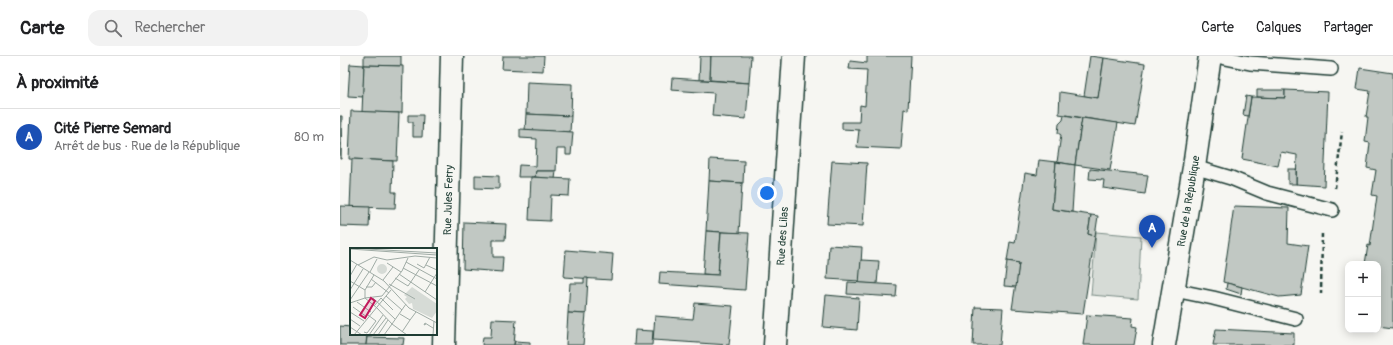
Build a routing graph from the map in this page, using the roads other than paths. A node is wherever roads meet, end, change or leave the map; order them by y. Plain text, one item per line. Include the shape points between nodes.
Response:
1 (452, 56) edge
2 (794, 56) edge
3 (1210, 56) edge
4 (1216, 56) edge
5 (1331, 69) dead end
6 (1194, 167) junction
7 (1332, 210) dead end
8 (1174, 290) junction
9 (1296, 319) dead end
10 (444, 345) edge
11 (775, 345) edge
12 (1164, 345) edge

1 - 10 street, Rue Jules Ferry
2 - 11 street, Rue des Lilas
3 - 6 street, Rue de la République
4 - 5 lane via 1250,63
6 - 7 lane via 1231,178 1267,193
6 - 8 street, Rue de la République
8 - 9 lane
8 - 12 street, Rue de la République

